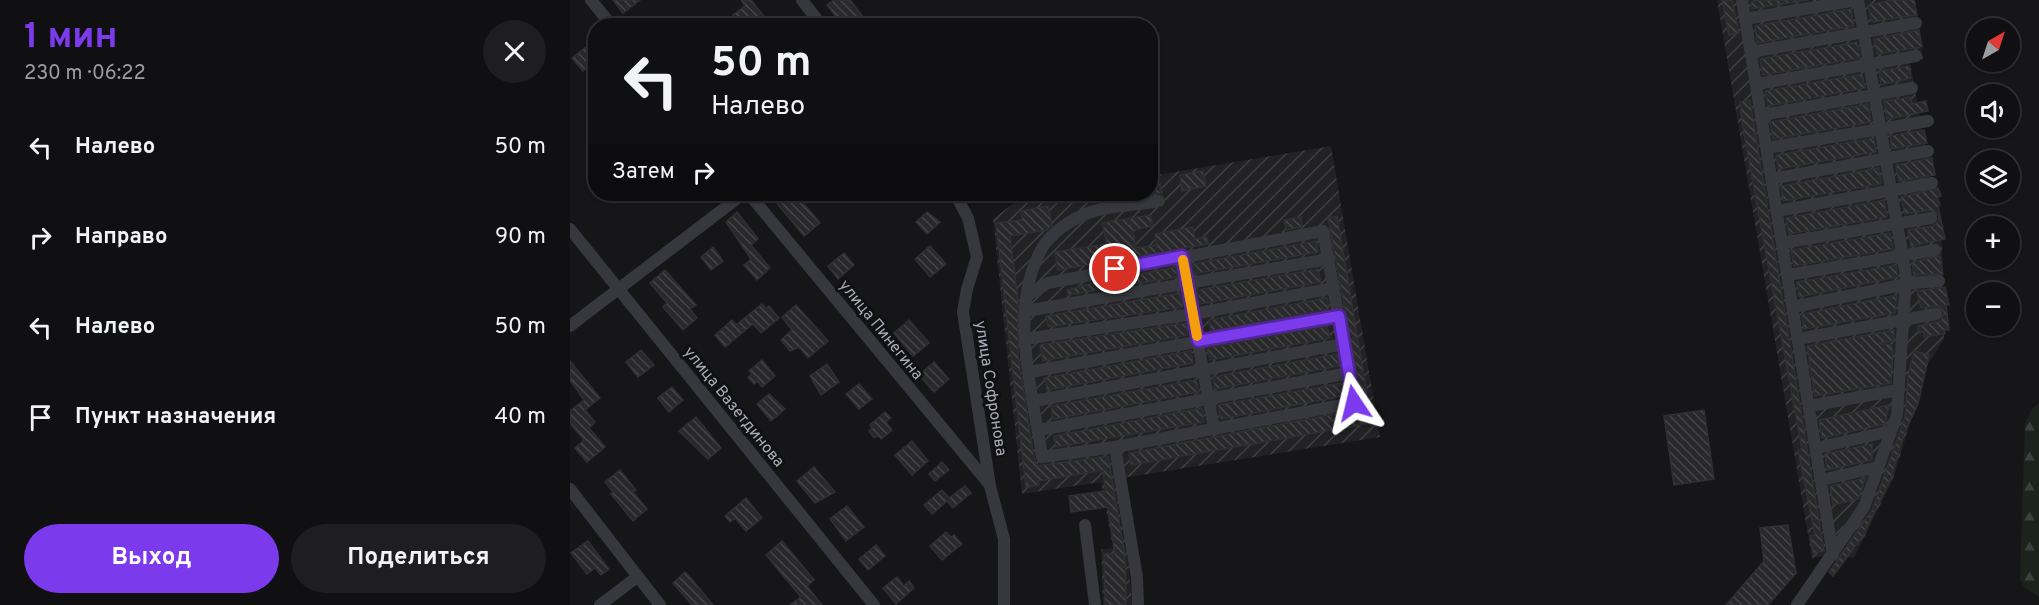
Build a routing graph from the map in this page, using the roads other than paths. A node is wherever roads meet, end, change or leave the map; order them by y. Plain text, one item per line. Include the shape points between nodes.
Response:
1 (591, 0) edge
2 (802, 0) edge
3 (1742, 0) edge
4 (1858, 0) edge
5 (606, 18) edge
6 (816, 18) edge
7 (1745, 19) junction
8 (1916, 23) dead end
9 (1864, 32) junction
10 (1751, 52) junction
11 (1916, 56) dead end
12 (1870, 64) junction
13 (1757, 84) junction
14 (1912, 88) dead end
15 (1875, 95) junction
16 (1762, 115) junction
17 (1928, 121) dead end
18 (1881, 129) junction
19 (1767, 148) junction
20 (1928, 152) dead end
21 (1886, 159) junction
22 (1771, 179) junction
23 (1932, 183) dead end
24 (1892, 190) junction
25 (734, 201) edge
26 (755, 201) edge
27 (959, 201) edge
28 (1159, 201) dead end
29 (1777, 211) junction
30 (1931, 218) dead end
31 (1898, 223) junction
32 (570, 229) edge
33 (1782, 243) junction
34 (1935, 250) dead end
35 (1182, 256) junction
36 (1903, 256) junction
37 (1329, 259) junction
38 (1788, 276) junction
39 (1939, 281) dead end
40 (1187, 284) junction
41 (1906, 284) junction
42 (1334, 288) junction
43 (620, 290) junction
44 (1027, 296) junction
45 (1793, 307) junction
46 (1026, 311) junction
47 (1193, 314) junction
48 (1936, 314) dead end
49 (1339, 316) junction
50 (1903, 320) junction
51 (570, 326) edge
52 (1025, 339) junction
53 (1798, 339) junction
54 (1198, 341) junction
55 (1344, 344) junction
56 (1203, 370) junction
57 (1030, 372) junction
58 (1349, 373) junction
59 (1898, 390) junction
60 (1208, 399) junction
61 (1034, 401) junction
62 (1809, 406) junction
63 (1214, 429) junction
64 (1039, 430) junction
65 (1891, 431) junction
66 (1115, 447) junction
67 (1816, 448) junction
68 (1878, 467) junction
69 (1821, 480) junction
70 (990, 486) junction
71 (570, 489) edge
72 (1084, 525) dead end
73 (1833, 555) junction
74 (637, 577) junction
75 (600, 605) edge
76 (660, 605) edge
77 (874, 605) edge
78 (1004, 605) edge
79 (1095, 605) edge
80 (1138, 605) edge
81 (1797, 605) edge

1 - 5 street
2 - 6 street
3 - 7 street
4 - 7 street
4 - 9 street
7 - 10 street
8 - 9 street
9 - 10 street
9 - 12 street
10 - 13 street
11 - 12 street
12 - 13 street
12 - 15 street
13 - 16 street
14 - 15 street
15 - 16 street
15 - 18 street
16 - 19 street
17 - 18 street
18 - 19 street
18 - 21 street
19 - 22 street
20 - 21 street
21 - 22 street
21 - 24 street
22 - 29 street
23 - 24 street
24 - 29 street
24 - 31 street
25 - 43 street
26 - 70 street, улица Пинегина
27 - 70 street, улица Софронова via 976,242 977,257 963,312
28 - 44 street via 1085,214 1057,230 1039,253
29 - 33 street
30 - 31 street
31 - 33 street
31 - 36 street
32 - 43 street, улица Вазетдинова
33 - 38 street
34 - 36 street
35 - 37 street via 1323,231
35 - 40 street
35 - 44 street via 1048,283
36 - 38 street
36 - 41 street
37 - 40 street
37 - 42 street
38 - 45 street
39 - 41 street
40 - 46 street
40 - 47 street
41 - 45 street
41 - 50 street
42 - 47 street
42 - 49 street
43 - 51 street
43 - 77 street, улица Вазетдинова
44 - 46 street
45 - 53 street
46 - 52 street
47 - 52 street
47 - 54 street
48 - 50 street
49 - 54 street
49 - 55 street
50 - 53 street
50 - 59 street
52 - 57 street
53 - 62 street
54 - 56 street
54 - 57 street
55 - 56 street
55 - 58 street
56 - 60 street
56 - 61 street
57 - 61 street
58 - 60 street
58 - 63 street via 1354,403
59 - 62 street
59 - 65 street via 1897,415
60 - 63 street
60 - 64 street
61 - 64 street
62 - 67 street
63 - 66 street
64 - 66 street via 1042,457
65 - 67 street
65 - 68 street
66 - 80 street via 1137,577
67 - 69 street
68 - 69 street
68 - 73 street via 1864,507
69 - 73 street
70 - 78 street, улица Софронова via 1004,539
71 - 74 street
72 - 79 street
73 - 81 street
74 - 75 street
74 - 76 street

